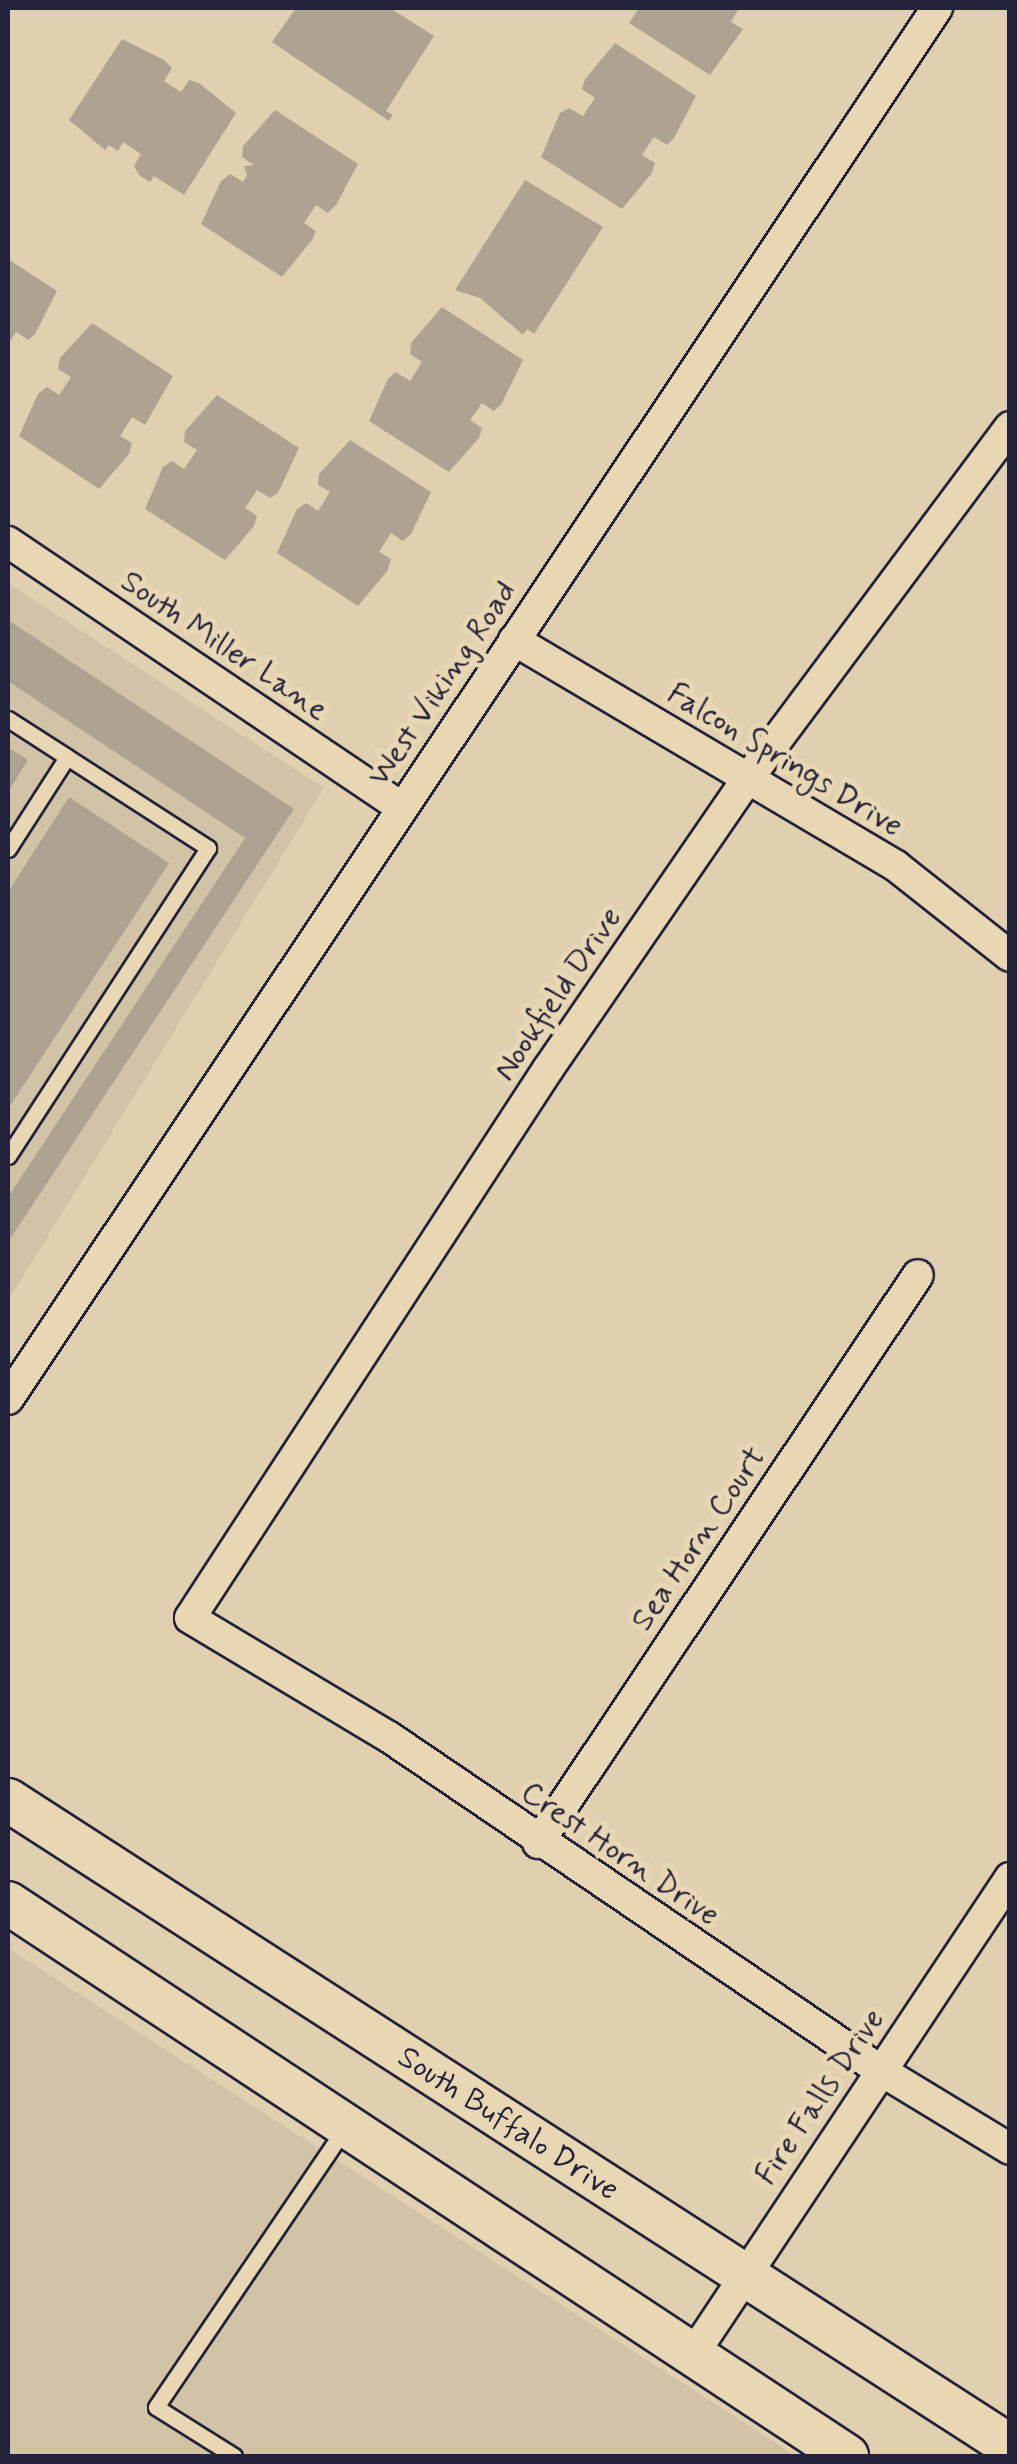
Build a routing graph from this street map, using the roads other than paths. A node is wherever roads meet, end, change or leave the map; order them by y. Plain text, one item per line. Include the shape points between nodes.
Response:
1 (936, 8) edge
2 (1010, 427) edge
3 (8, 542) edge
4 (514, 640) junction
5 (8, 719) edge
6 (67, 757) junction
7 (748, 778) junction
8 (402, 808) junction
9 (8, 849) edge
10 (1010, 956) edge
11 (8, 1156) edge
12 (918, 1275) dead end
13 (8, 1399) edge
14 (190, 1618) joint
15 (8, 1800) edge
16 (538, 1842) junction
17 (1010, 1878) edge
18 (8, 1904) edge
19 (880, 2070) junction
20 (344, 2130) junction
21 (1010, 2149) edge
22 (742, 2275) junction
23 (692, 2356) junction
24 (1010, 2446) edge
25 (234, 2456) edge
26 (847, 2456) edge

1 - 4 street, West Viking Road
2 - 7 street, Nookfield Drive
3 - 8 street, South Miller Lane
4 - 7 street, Falcon Springs Drive
4 - 8 street, West Viking Road
5 - 6 lane
6 - 9 lane
6 - 11 lane via 208,848
7 - 10 street, Falcon Springs Drive via 896,866
7 - 14 street, Nookfield Drive via 548,1069
8 - 13 street, West Viking Road
12 - 16 street, Sea Horn Court
14 - 16 street, Crest Horn Drive via 389,1737
15 - 22 main road, South Buffalo Drive
16 - 19 street, Crest Horn Drive
17 - 19 street, Fire Falls Drive
18 - 20 main road
19 - 21 street, Crest Horn Drive
19 - 22 street, Fire Falls Drive
20 - 23 main road
20 - 25 lane via 156,2408
22 - 23 street, Fire Falls Drive
22 - 24 main road, South Buffalo Drive
23 - 26 main road

